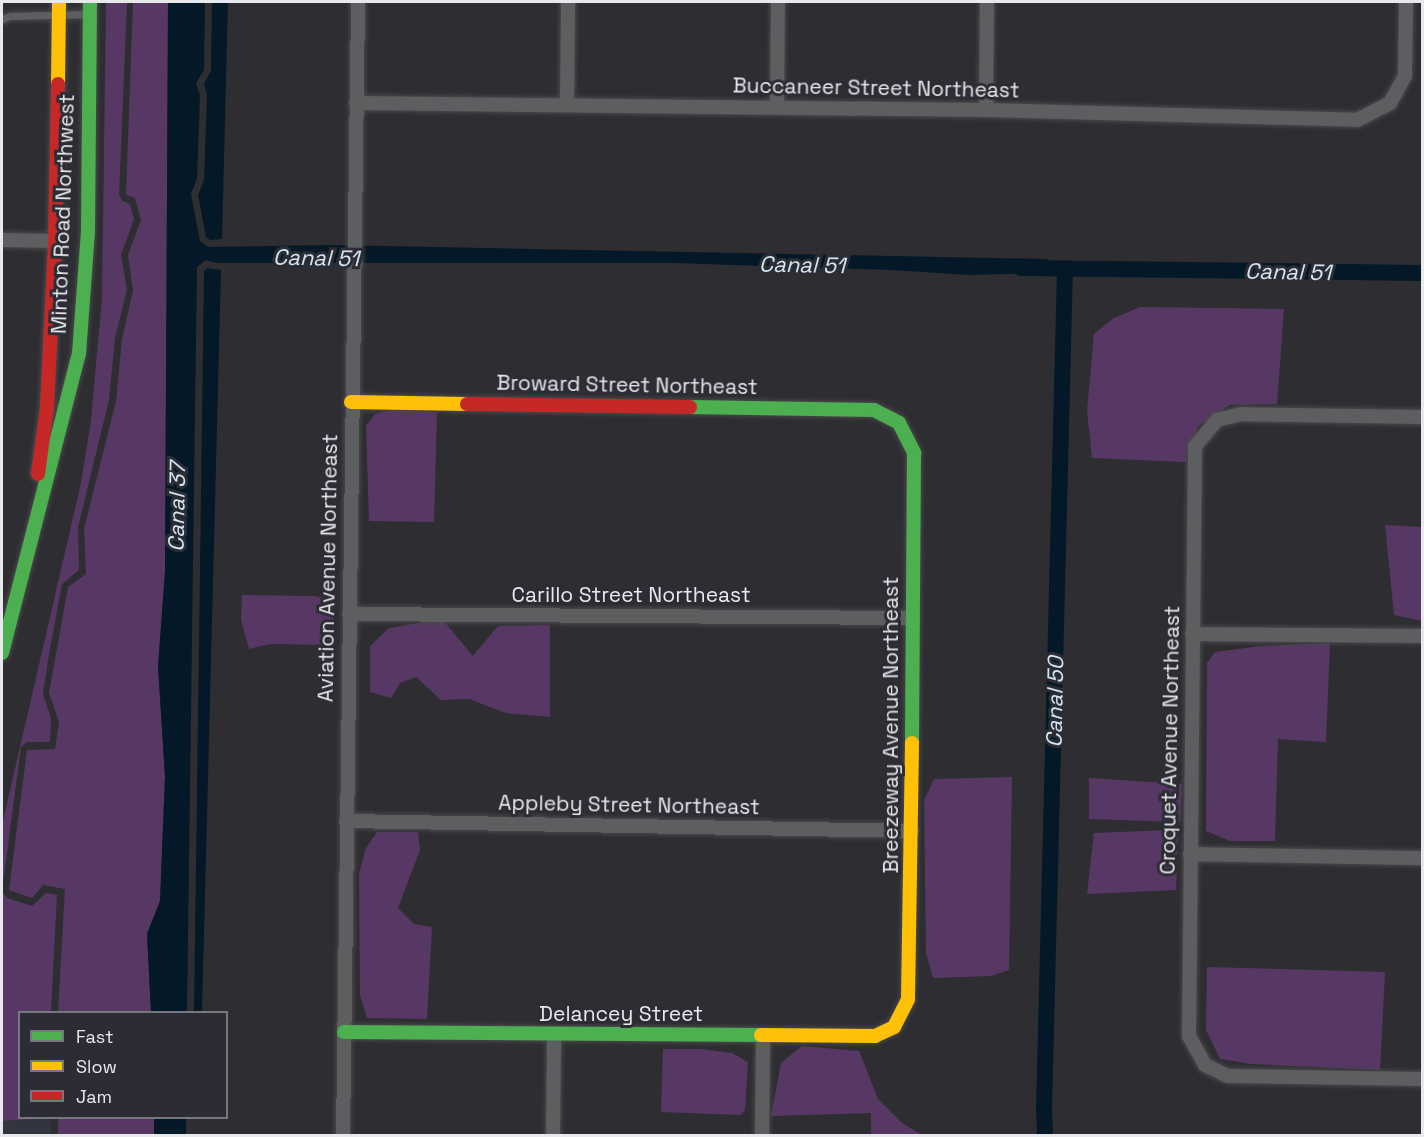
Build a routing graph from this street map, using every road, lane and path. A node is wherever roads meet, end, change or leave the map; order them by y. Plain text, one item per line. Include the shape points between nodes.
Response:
1 (358, 2) edge
2 (568, 2) edge
3 (778, 2) edge
4 (987, 2) edge
5 (1406, 2) edge
6 (59, 8) edge
7 (90, 8) edge
8 (2, 19) edge
9 (356, 104) junction
10 (567, 104) junction
11 (777, 107) junction
12 (987, 110) junction
13 (2, 240) edge
14 (55, 241) junction
15 (351, 402) junction
16 (1422, 417) edge
17 (898, 423) joint
18 (25, 565) junction
19 (349, 614) junction
20 (913, 618) junction
21 (1192, 634) junction
22 (1422, 636) edge
23 (2, 653) edge
24 (346, 821) junction
25 (912, 831) junction
26 (1190, 855) junction
27 (1422, 858) edge
28 (894, 1027) joint
29 (344, 1032) junction
30 (554, 1035) junction
31 (763, 1036) junction
32 (1422, 1079) edge
33 (343, 1136) edge
34 (553, 1136) edge
35 (762, 1136) edge

1 - 9 street, Aviation Avenue Northeast
2 - 10 street
3 - 11 street
4 - 12 street
5 - 12 street, Buccaneer Street Northeast via 1405,76 1390,103 1357,120
6 - 7 lane
6 - 8 lane
6 - 14 street, Minton Road Northwest
7 - 18 street, Minton Road Northwest via 88,230 79,354
9 - 10 street, Buccaneer Street Northeast
9 - 15 street, Aviation Avenue Northeast
10 - 11 street, Buccaneer Street Northeast
11 - 12 street, Buccaneer Street Northeast
13 - 14 street
14 - 18 street, Minton Road Northwest via 47,407
15 - 17 street, Broward Street Northeast via 874,410
15 - 19 street, Aviation Avenue Northeast
16 - 21 street, Croquet Avenue Northeast via 1241,414 1217,420 1195,446
17 - 20 street, Breezeway Avenue Northeast via 914,453
18 - 23 street, Minton Road Northwest
19 - 20 street, Carillo Street Northeast
19 - 24 street, Aviation Avenue Northeast
20 - 25 street, Breezeway Avenue Northeast
21 - 22 street
21 - 26 street, Croquet Avenue Northeast
24 - 25 street, Appleby Street Northeast
24 - 29 street, Aviation Avenue Northeast
25 - 28 street, Breezeway Avenue Northeast via 908,999
26 - 27 street
26 - 32 street, Croquet Avenue Northeast via 1189,1036 1204,1065 1228,1076
28 - 31 street, Delancey Street via 875,1036
29 - 30 street, Delancey Street
29 - 33 street, Aviation Avenue Northeast
30 - 31 street, Delancey Street
30 - 34 street
31 - 35 street

